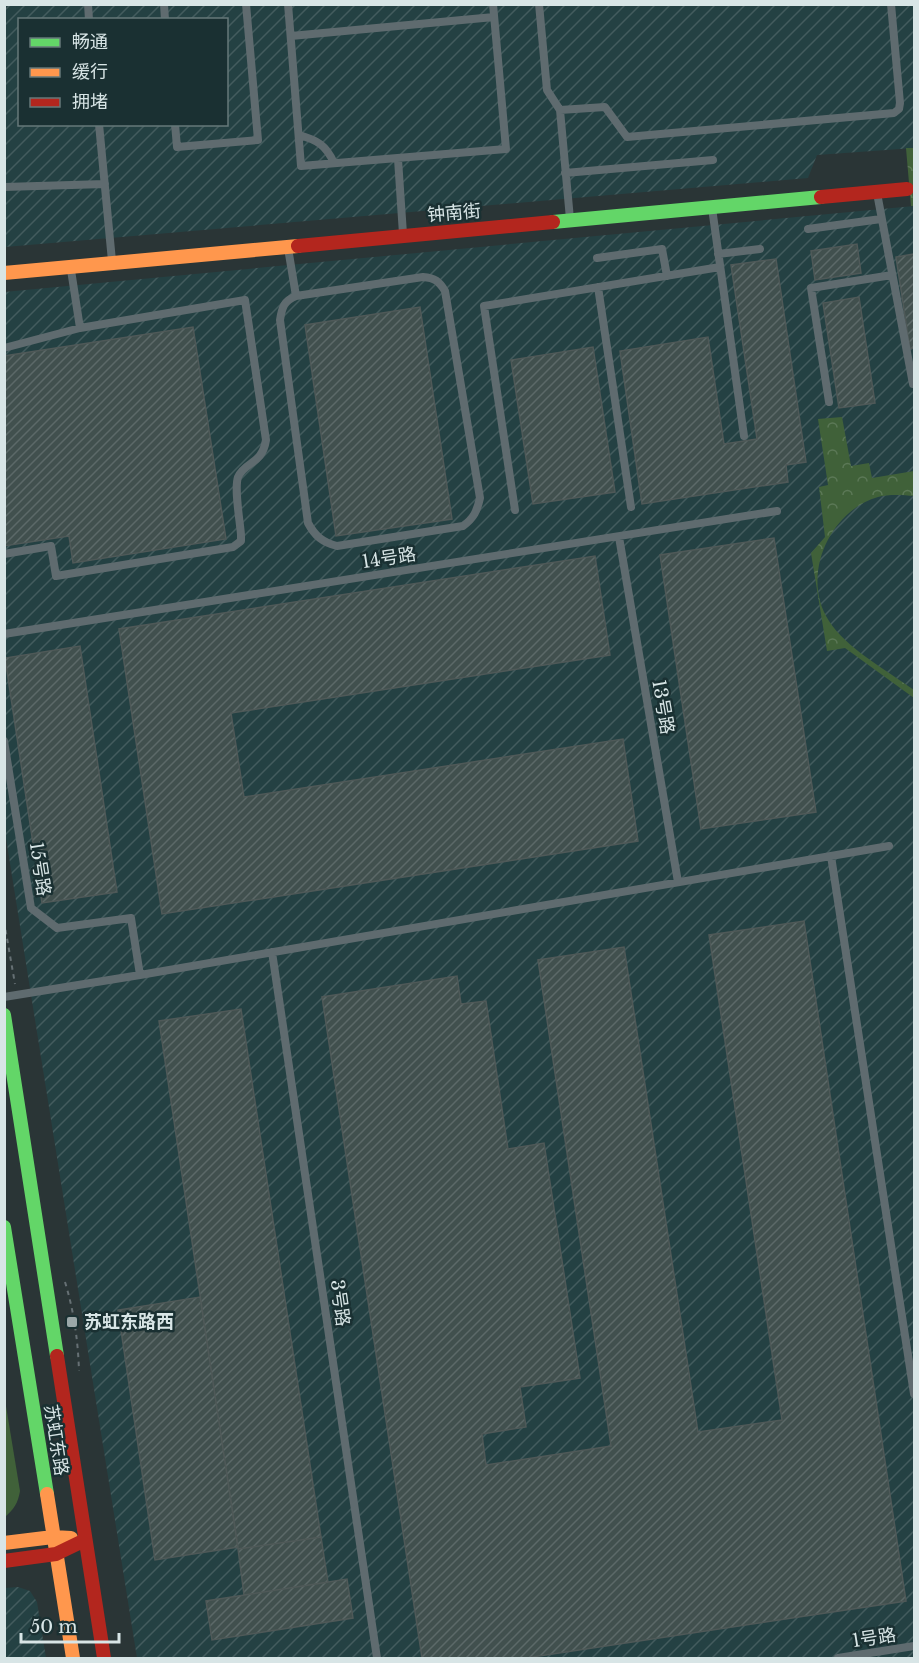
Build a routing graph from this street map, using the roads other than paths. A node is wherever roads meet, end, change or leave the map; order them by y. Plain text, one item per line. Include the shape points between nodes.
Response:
1 (246, 4) edge
2 (288, 4) edge
3 (493, 4) edge
4 (539, 4) edge
5 (891, 4) edge
6 (494, 17) junction
7 (291, 36) junction
8 (560, 110) junction
9 (99, 126) edge
10 (175, 126) edge
11 (299, 135) junction
12 (398, 159) junction
13 (714, 160) dead end
14 (334, 164) junction
15 (566, 172) junction
16 (105, 184) junction
17 (4, 187) edge
18 (907, 189) dead end
19 (877, 191) junction
20 (712, 207) junction
21 (881, 219) junction
22 (570, 220) junction
23 (808, 229) dead end
24 (403, 236) junction
25 (287, 246) junction
26 (760, 249) dead end
27 (718, 254) junction
28 (597, 258) dead end
29 (112, 263) junction
30 (71, 267) junction
31 (720, 267) junction
32 (4, 273) edge
33 (892, 275) junction
34 (667, 276) junction
35 (598, 287) junction
36 (296, 296) junction
37 (80, 328) junction
38 (4, 348) edge
39 (913, 384) dead end
40 (829, 402) dead end
41 (744, 436) dead end
42 (631, 507) dead end
43 (515, 510) dead end
44 (777, 512) dead end
45 (619, 537) junction
46 (4, 554) edge
47 (4, 634) edge
48 (4, 741) edge
49 (889, 846) dead end
50 (831, 856) junction
51 (678, 882) junction
52 (272, 952) junction
53 (140, 975) junction
54 (4, 997) edge
55 (4, 1015) edge
56 (4, 1227) edge
57 (915, 1394) edge
58 (53, 1537) junction
59 (85, 1540) junction
60 (4, 1543) edge
61 (56, 1554) junction
62 (4, 1561) edge
63 (915, 1646) edge
64 (73, 1659) edge
65 (104, 1659) edge
66 (377, 1659) edge
67 (838, 1659) edge

1 - 10 lane via 258,140 177,147
2 - 7 lane
3 - 6 lane
4 - 8 lane via 547,90
5 - 8 lane via 900,103 894,113 627,137 605,108
6 - 7 lane
6 - 12 lane via 506,149
7 - 11 lane
8 - 15 lane
9 - 16 lane
11 - 14 lane via 321,143
11 - 14 lane via 301,166
12 - 14 lane
12 - 24 lane
13 - 15 lane
15 - 22 lane
16 - 17 lane
16 - 29 lane
18 - 19 main road, 钟南街
19 - 20 main road, 钟南街
19 - 21 lane
20 - 22 main road, 钟南街
20 - 27 lane
21 - 23 lane
21 - 33 lane
22 - 24 main road, 钟南街
24 - 25 main road, 钟南街
25 - 29 main road, 钟南街
25 - 36 lane
26 - 27 lane
27 - 31 lane
28 - 34 lane via 662,249
29 - 30 main road, 钟南街
30 - 32 main road, 钟南街
30 - 37 lane
31 - 34 lane
31 - 41 lane
33 - 39 lane
33 - 40 lane via 812,288
34 - 35 lane
35 - 42 lane
35 - 43 lane via 484,306
36 - 36 lane via 287,299 280,320 308,523 314,534 337,546 463,526 472,520 480,498 445,291 440,282 423,277
37 - 38 lane
37 - 46 lane via 245,300 266,440 264,451 237,479 240,541 233,547 56,576 51,546
44 - 45 lane, 14号路
45 - 47 lane, 14号路
45 - 51 lane, 13号路
48 - 53 lane, 15号路 via 31,908 57,928 131,918
49 - 50 lane
50 - 51 lane
50 - 57 lane
51 - 52 lane
52 - 53 lane
52 - 66 lane, 3号路
53 - 54 lane
55 - 59 main road
56 - 58 main road, 苏虹东路
58 - 59 main road
58 - 60 main road
58 - 61 main road, 苏虹东路
59 - 61 main road
59 - 65 main road
61 - 62 main road
61 - 64 main road, 苏虹东路
63 - 67 lane, 1号路

